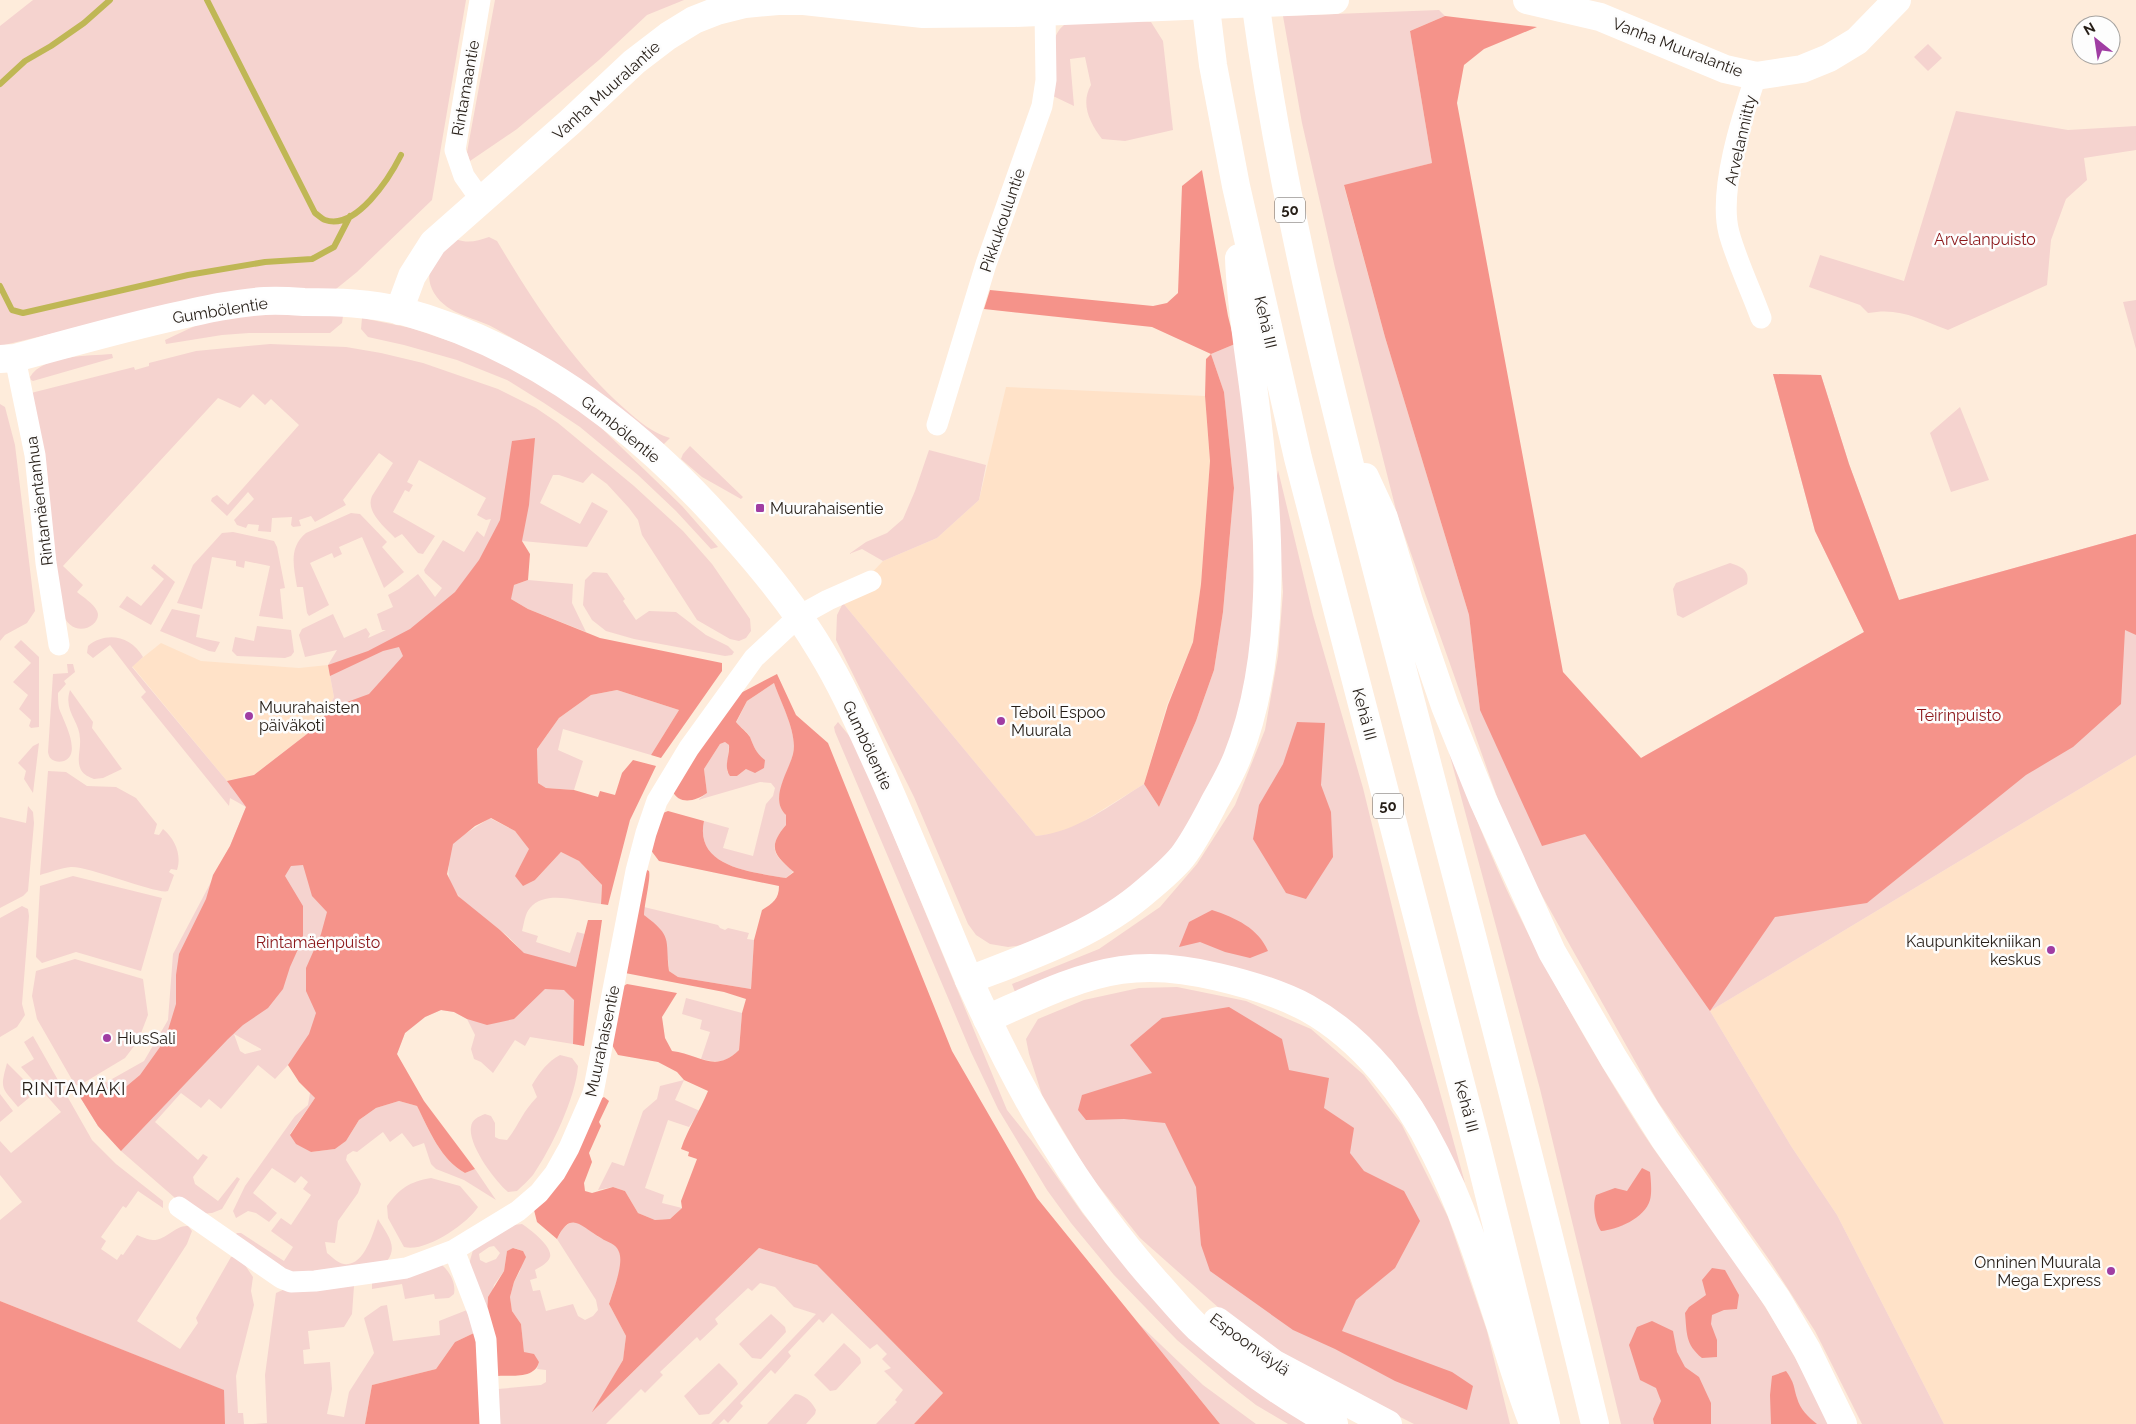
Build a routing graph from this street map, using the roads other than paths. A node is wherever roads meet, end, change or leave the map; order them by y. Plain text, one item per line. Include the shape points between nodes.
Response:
1 (480, 0) edge
2 (1205, 0) edge
3 (1255, 0) edge
4 (1330, 0) edge
5 (1335, 0) edge
6 (1527, 0) edge
7 (1897, 0) edge
8 (1045, 12) junction
9 (1756, 76) junction
10 (1236, 186) junction
11 (481, 200) junction
12 (399, 311) junction
13 (1761, 318) dead end
14 (8, 358) edge
15 (1337, 417) junction
16 (937, 425) dead end
17 (871, 581) dead end
18 (799, 616) junction
19 (59, 645) dead end
20 (969, 980) junction
21 (987, 1019) junction
22 (179, 1207) dead end
23 (1124, 1246) junction
24 (454, 1250) junction
25 (490, 1424) edge
26 (1334, 1424) edge
27 (1388, 1424) edge
28 (1534, 1424) edge
29 (1546, 1424) edge
30 (1595, 1424) edge
31 (1843, 1424) edge

1 - 11 street, Rintamaantie via 454,150 464,176
2 - 10 main road, Kehä III / 50
3 - 15 main road, 50 via 1267,89 1301,265
4 - 5 main road, Vanha Muuralantie
4 - 8 main road, Vanha Muuralantie
6 - 9 main road, Vanha Muuralantie via 1600,17 1725,69
7 - 9 main road, Vanha Muuralantie via 1857,41 1829,58 1802,69
8 - 11 main road, Vanha Muuralantie via 923,14 804,1 745,4 717,11 694,20 634,62
8 - 16 street, Pikkukouluntie via 1046,80 1042,106 986,264
9 - 13 street, Arvelanniitty via 1733,156 1727,206 1729,232
10 - 20 main road via 1240,300 1257,418 1266,516 1266,584 1260,673 1237,758 1181,858 1146,891 1070,939
10 - 29 main road, Kehä III / 50 via 1298,458
11 - 12 main road, Vanha Muuralantie via 433,243 412,276
12 - 14 main road, Gumbölentie via 352,303 265,301 211,308
12 - 18 main road, Gumbölentie via 452,327 510,352 595,406 705,502
14 - 19 street, Rintamäentanhua via 35,454 46,563
15 - 30 main road, 50
15 - 31 main road via 1384,518 1445,706 1472,774 1552,952 1665,1140 1777,1299 1807,1350
17 - 18 street, Muurahaisentie
18 - 20 main road, Gumbölentie via 840,685 871,750
18 - 24 street, Muurahaisentie via 754,658 689,748 657,802 636,871 593,1093 569,1148 539,1193 518,1211
20 - 21 main road, Espoonväylä
21 - 23 main road, Espoonväylä via 1027,1100 1072,1173
21 - 28 main road via 1076,981 1120,970 1151,967 1190,970 1271,992 1307,1008 1337,1028 1395,1087 1435,1152 1472,1242 1517,1383
22 - 24 street, Muurahaisentie via 276,1275 291,1282 406,1268
23 - 26 main road, Espoonväylä via 1197,1327 1245,1368 1302,1407
23 - 27 main road, Espoonväylä via 1273,1364
24 - 25 street via 486,1340

